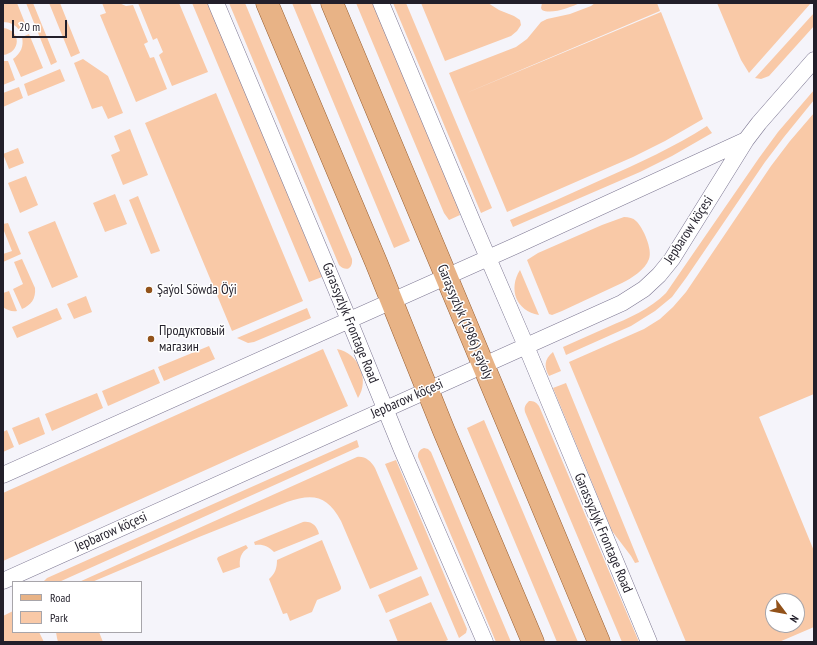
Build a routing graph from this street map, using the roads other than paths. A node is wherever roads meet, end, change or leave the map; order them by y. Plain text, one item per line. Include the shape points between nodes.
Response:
1 (216, 3) edge
2 (267, 3) edge
3 (332, 3) edge
4 (381, 3) edge
5 (814, 60) edge
6 (746, 140) junction
7 (488, 258) junction
8 (446, 277) junction
9 (392, 301) junction
10 (349, 320) junction
11 (526, 346) junction
12 (483, 365) junction
13 (427, 390) junction
14 (385, 409) junction
15 (3, 475) edge
16 (3, 581) edge
17 (485, 642) edge
18 (533, 642) edge
19 (599, 642) edge
20 (649, 642) edge

1 - 10 street, Garassyzlyk Frontage Road
2 - 9 main road
3 - 8 main road, Garaşsyzlyk (1986) şaýoly
4 - 7 street, Garassyzlyk Frontage Road
5 - 6 street, Jepbarow köçesi
6 - 7 street, Jepbarow köçesi
6 - 11 street, Jepbarow köçesi via 672,259 659,275 644,289 622,302
7 - 8 street, Jepbarow köçesi
7 - 11 street, Garassyzlyk Frontage Road
8 - 9 street, Jepbarow köçesi
8 - 12 main road, Garaşsyzlyk (1986) şaýoly
9 - 10 street, Jepbarow köçesi
9 - 13 main road
10 - 14 street, Garassyzlyk Frontage Road
10 - 15 street, Jepbarow köçesi
11 - 12 street, Jepbarow köçesi
11 - 20 street, Garassyzlyk Frontage Road
12 - 13 street, Jepbarow köçesi
12 - 19 main road, Garaşsyzlyk (1986) şaýoly
13 - 14 street, Jepbarow köçesi
13 - 18 main road
14 - 16 street, Jepbarow köçesi
14 - 17 street, Garassyzlyk Frontage Road

